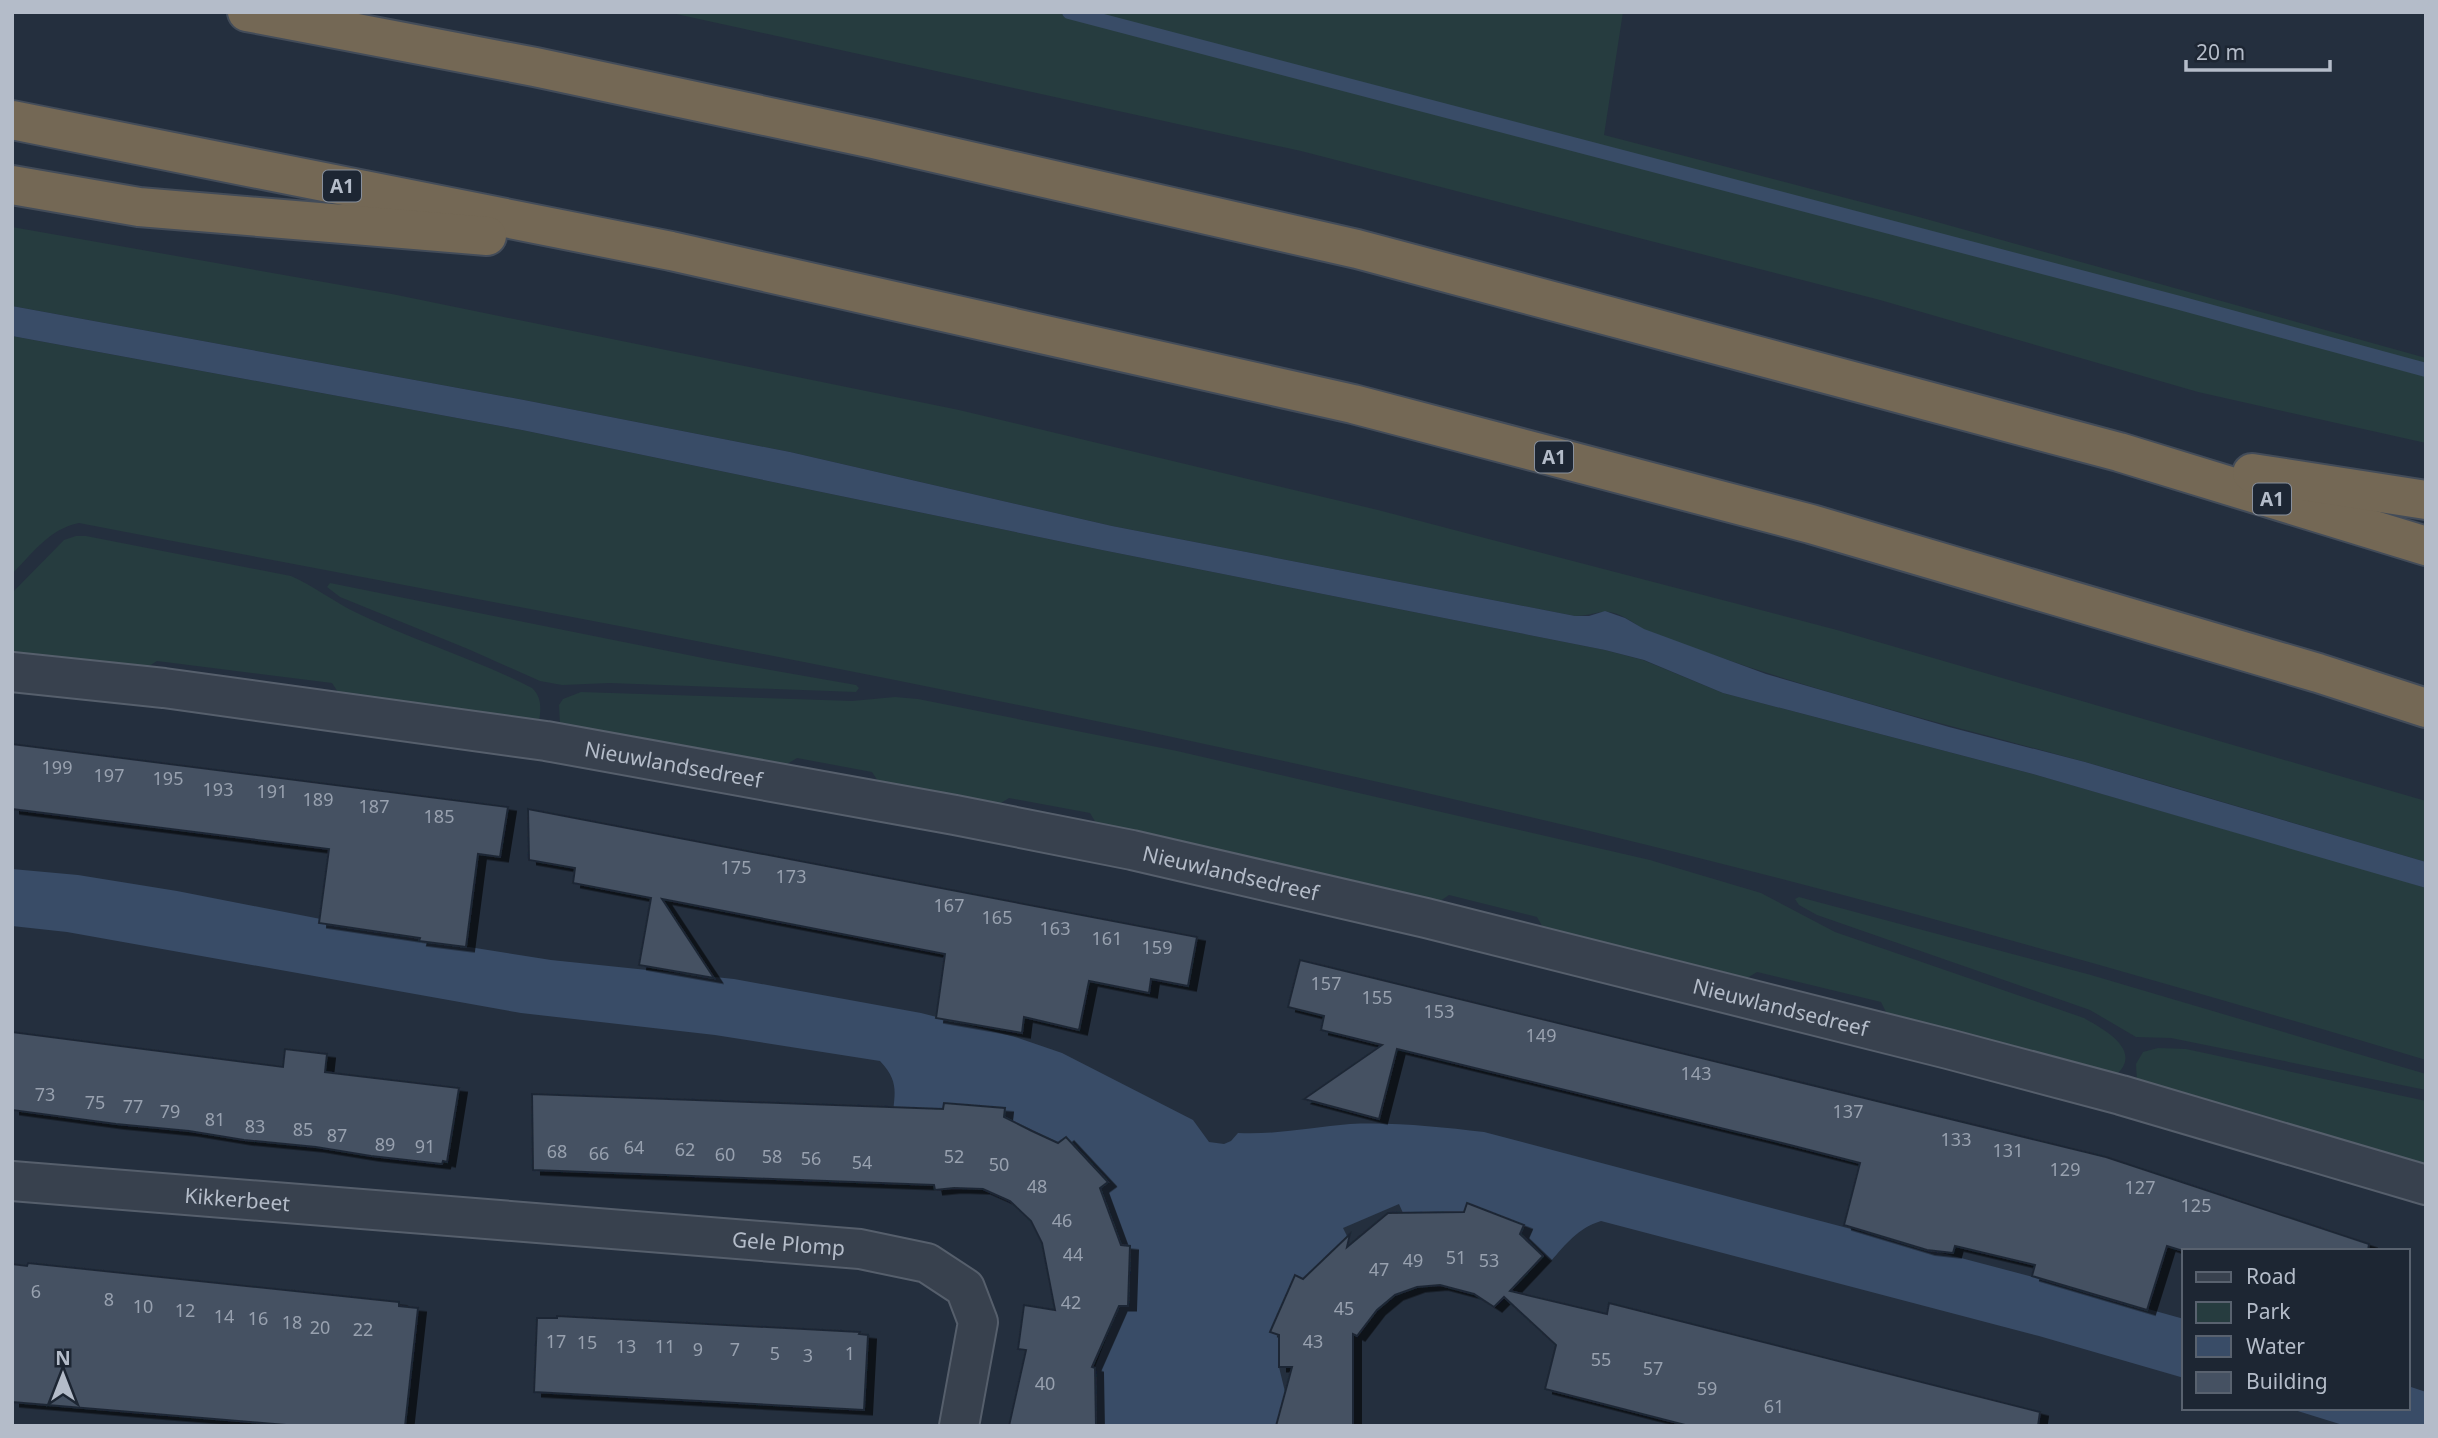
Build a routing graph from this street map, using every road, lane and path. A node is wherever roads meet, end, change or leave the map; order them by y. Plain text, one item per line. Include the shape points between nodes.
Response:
1 (247, 12) edge
2 (12, 120) edge
3 (12, 185) edge
4 (671, 251) junction
5 (2119, 452) junction
6 (2426, 500) edge
7 (2426, 546) edge
8 (12, 672) edge
9 (2426, 708) edge
10 (12, 1181) edge
11 (2426, 1185) edge
12 (460, 1217) joint
13 (958, 1426) edge

1 - 5 highway, A1 via 887,142 1357,249
2 - 4 highway, A1
3 - 4 highway, A1 via 139,207
4 - 9 highway, A1 via 1366,407 1811,524
5 - 6 highway, A1
5 - 7 highway, A1
8 - 11 street, Nieuwlandsedreef via 164,688 546,741 1132,850 1948,1049
10 - 12 street, Kikkerbeet
12 - 13 street, Gele Plomp via 860,1249 927,1263 965,1288 978,1322

